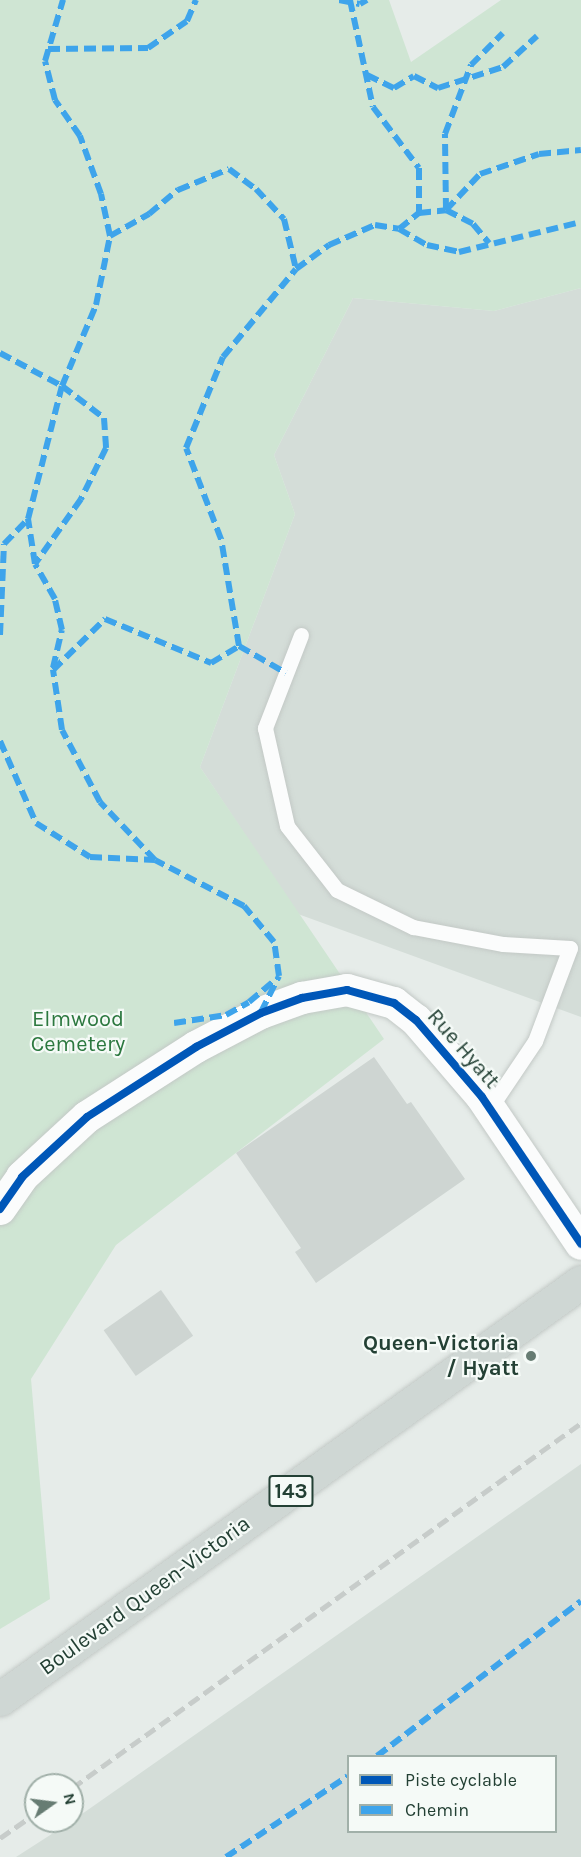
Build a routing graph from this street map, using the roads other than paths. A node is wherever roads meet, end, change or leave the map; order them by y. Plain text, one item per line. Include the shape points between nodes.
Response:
1 (301, 635) dead end
2 (575, 947) edge
3 (490, 1108) junction
4 (0, 1209) edge
5 (581, 1244) edge
6 (581, 1282) edge
7 (0, 1699) edge

1 - 2 lane via 265,728 287,826 337,890 413,927 503,944
2 - 3 lane via 536,1041
3 - 4 street, Rue Hyatt via 416,1020 394,1003 347,990 302,998 261,1013 196,1047 87,1117 22,1177
3 - 5 street, Rue Hyatt
6 - 7 main road, Boulevard Queen-Victoria / 143

